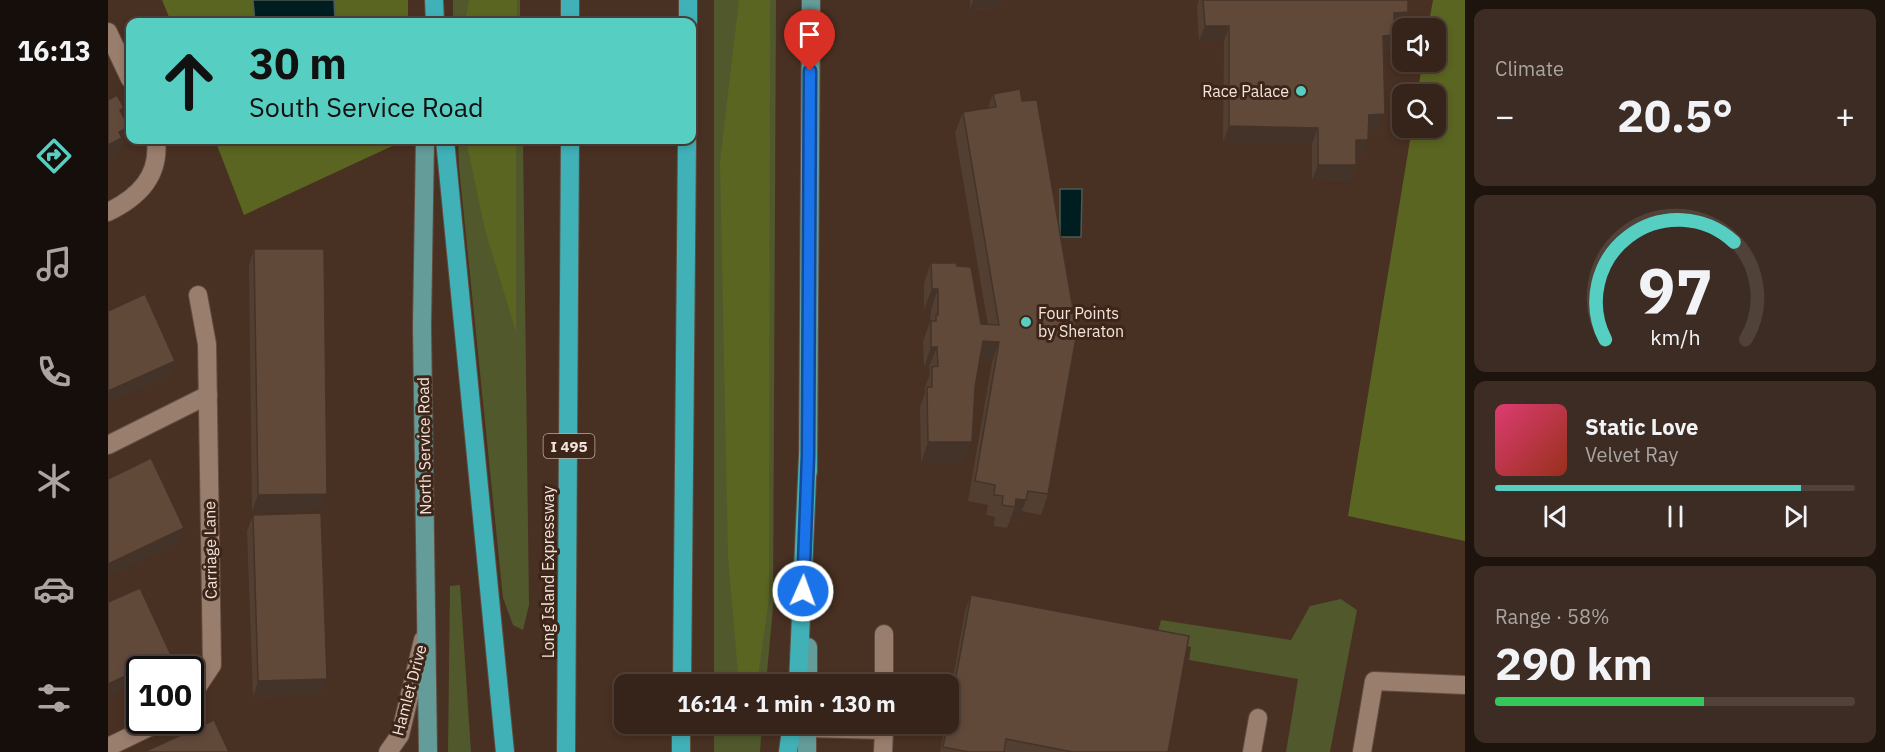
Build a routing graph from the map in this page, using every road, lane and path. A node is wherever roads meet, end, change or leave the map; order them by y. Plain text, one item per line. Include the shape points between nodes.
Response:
1 (432, 0) edge
2 (570, 0) edge
3 (688, 0) edge
4 (811, 0) edge
5 (430, 18) edge
6 (434, 18) edge
7 (570, 18) edge
8 (688, 18) edge
9 (108, 32) edge
10 (126, 70) edge
11 (157, 144) edge
12 (425, 144) edge
13 (445, 144) edge
14 (570, 144) edge
15 (687, 144) edge
16 (108, 212) edge
17 (198, 295) dead end
18 (208, 395) junction
19 (108, 446) edge
20 (808, 456) junction
21 (426, 626) junction
22 (884, 634) dead end
23 (682, 674) edge
24 (798, 674) edge
25 (808, 674) edge
26 (884, 674) edge
27 (204, 677) edge
28 (1465, 685) edge
29 (1258, 718) dead end
30 (135, 734) edge
31 (681, 734) edge
32 (797, 734) edge
33 (804, 734) edge
34 (884, 734) edge
35 (108, 747) edge
36 (388, 752) edge
37 (428, 752) edge
38 (506, 752) edge
39 (566, 752) edge
40 (681, 752) edge
41 (788, 752) edge
42 (807, 752) edge
43 (883, 752) edge
44 (1252, 752) edge
45 (1362, 752) edge

1 - 5 main road
1 - 6 highway
2 - 7 highway
3 - 8 highway
4 - 20 main road
9 - 10 street
11 - 16 street via 153,174 138,193
12 - 21 main road, North Service Road via 422,326
13 - 38 highway
14 - 39 highway, Long Island Expressway / I 495
15 - 23 highway
17 - 18 street, Carriage Lane via 207,344
18 - 19 street
18 - 27 street, Carriage Lane via 212,665
20 - 24 highway
20 - 25 main road
21 - 36 street, Hamlet Drive via 400,735
21 - 37 main road, North Service Road
22 - 26 street
28 - 45 street via 1374,681
29 - 44 street
30 - 35 street
31 - 40 highway
32 - 41 highway
33 - 42 main road
34 - 43 street

